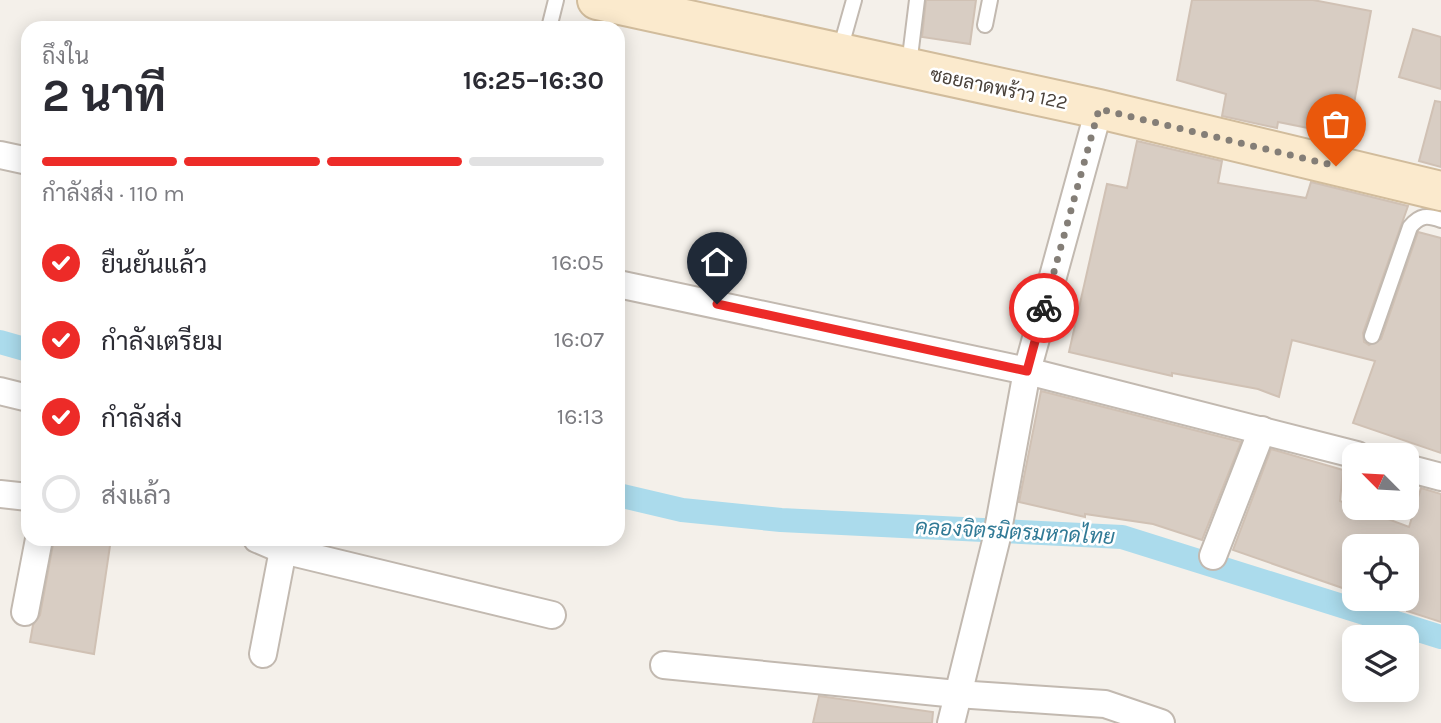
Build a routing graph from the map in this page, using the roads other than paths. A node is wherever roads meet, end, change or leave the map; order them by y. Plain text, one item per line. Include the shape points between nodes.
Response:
1 (556, 0) edge
2 (597, 0) edge
3 (854, 0) edge
4 (916, 0) edge
5 (990, 0) edge
6 (551, 21) edge
7 (985, 25) dead end
8 (839, 54) junction
9 (908, 69) junction
10 (1099, 109) junction
11 (0, 155) edge
12 (21, 159) edge
13 (1441, 191) edge
14 (1441, 220) edge
15 (625, 285) edge
16 (1372, 336) dead end
17 (1027, 371) junction
18 (0, 391) edge
19 (21, 396) edge
20 (1262, 430) junction
21 (1342, 451) edge
22 (1419, 471) edge
23 (1441, 477) edge
24 (0, 494) edge
25 (21, 496) edge
26 (38, 546) edge
27 (272, 546) edge
28 (283, 551) junction
29 (1213, 555) dead end
30 (26, 612) dead end
31 (552, 615) dead end
32 (263, 654) dead end
33 (664, 665) dead end
34 (957, 694) junction
35 (951, 723) edge
36 (1161, 723) edge

1 - 6 lane
2 - 8 street, ซอยลาดพร้าว 122
3 - 8 lane
4 - 9 lane
5 - 7 lane
8 - 9 street, ซอยลาดพร้าว 122
9 - 10 street, ซอยลาดพร้าว 122
10 - 13 street, ซอยลาดพร้าว 122
10 - 17 street
11 - 12 street
14 - 16 lane via 1428,216 1410,227
15 - 17 street
17 - 20 street
17 - 34 street via 996,541
18 - 19 street
20 - 21 street
20 - 29 street
22 - 23 street
24 - 25 street
26 - 30 street
27 - 28 street
28 - 31 street
28 - 32 street
33 - 34 street
34 - 35 street
34 - 36 street via 1105,704

